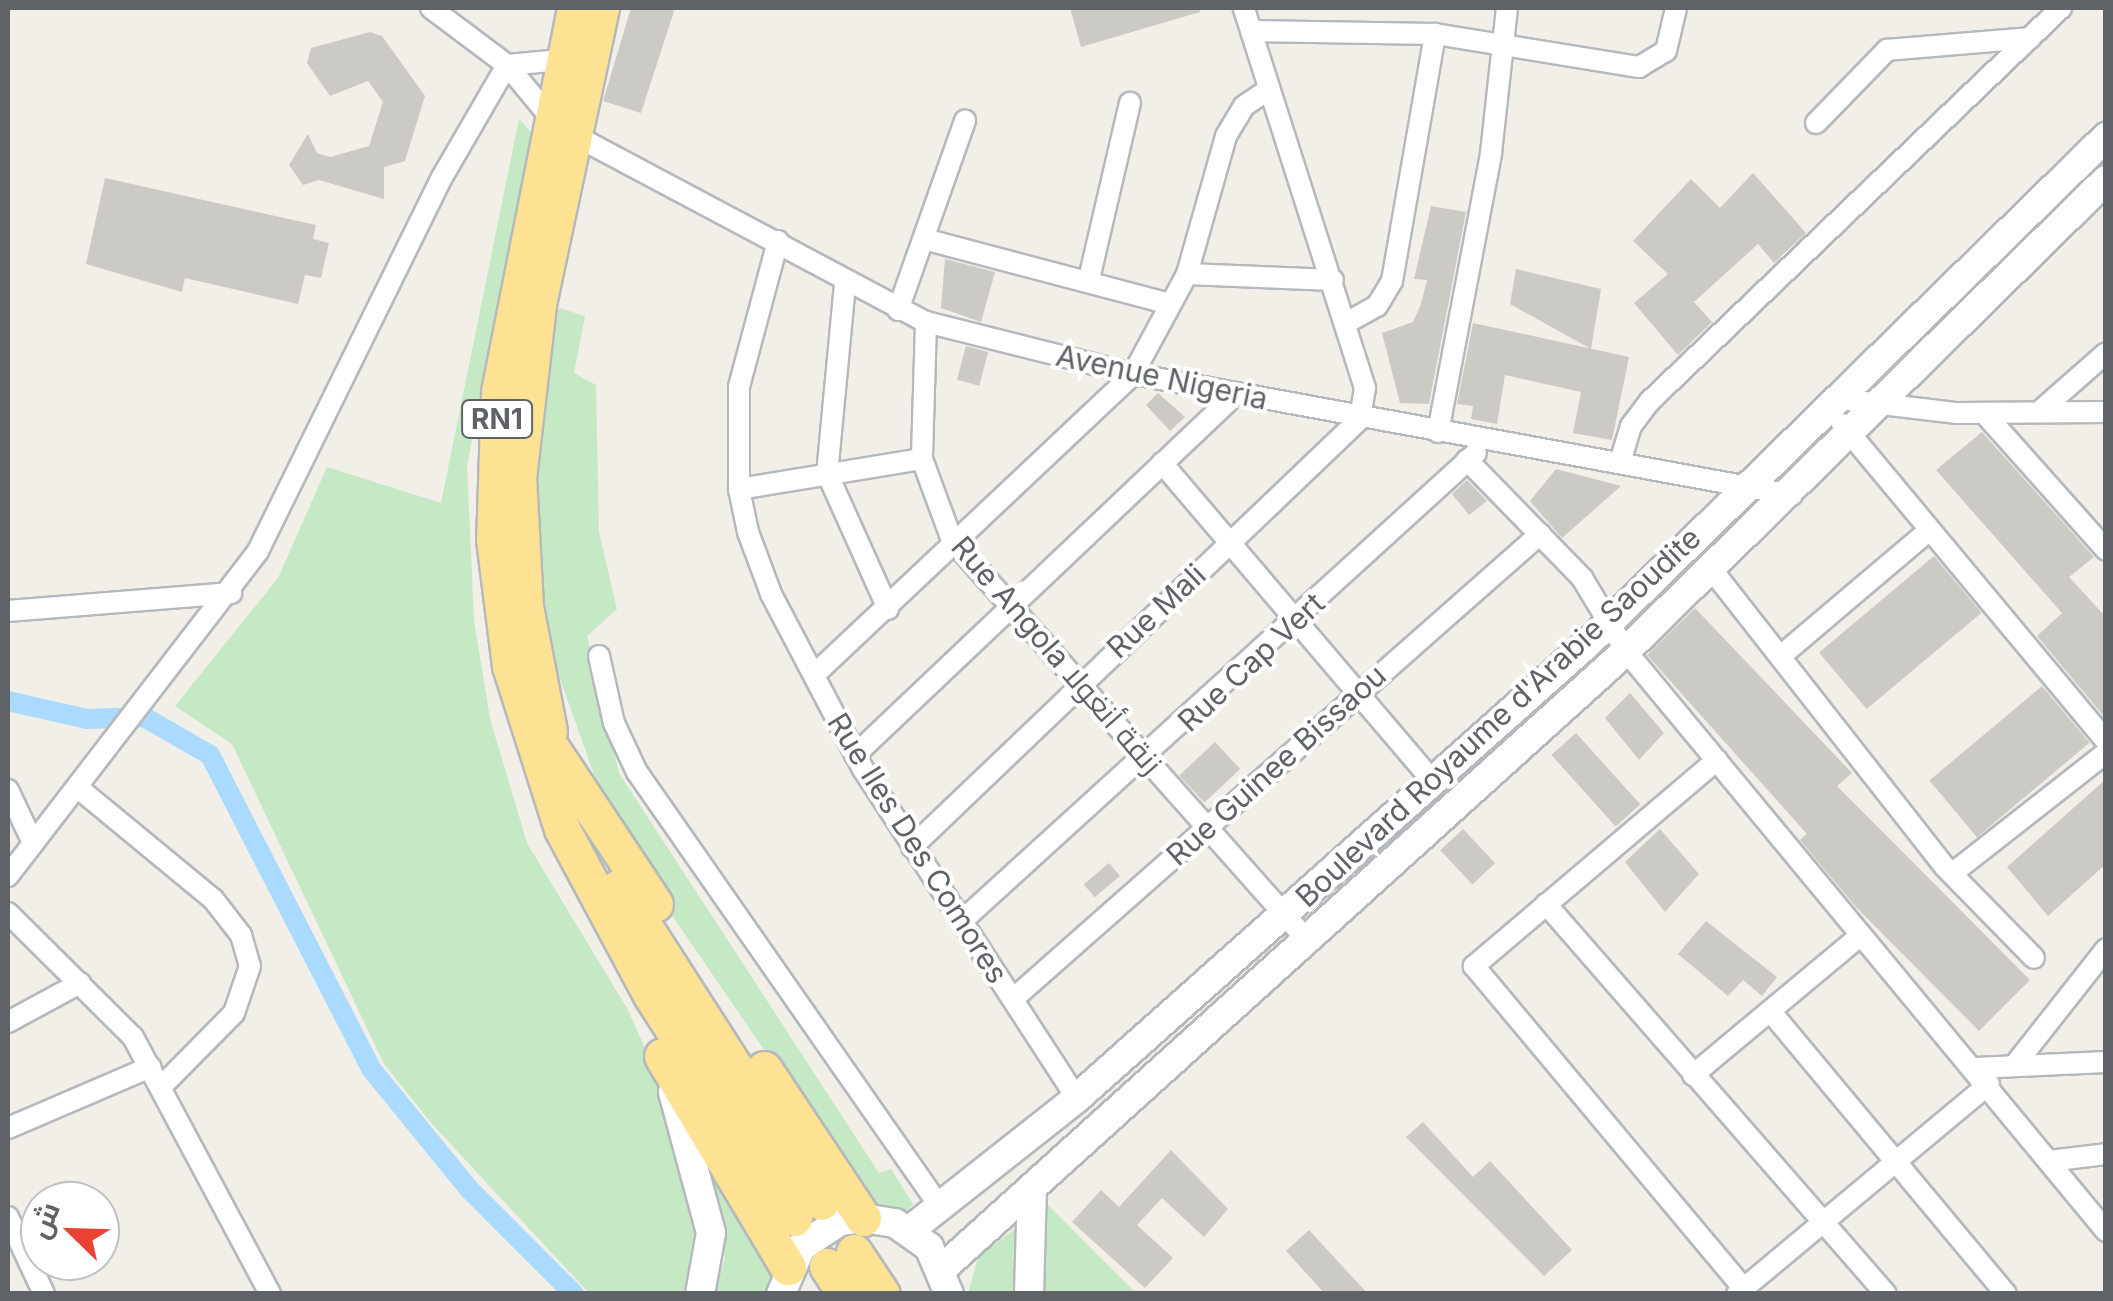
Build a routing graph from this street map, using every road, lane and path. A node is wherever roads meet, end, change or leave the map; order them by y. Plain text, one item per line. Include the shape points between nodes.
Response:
1 (431, 8) edge
2 (575, 8) edge
3 (601, 8) edge
4 (1244, 8) edge
5 (1506, 8) edge
6 (1676, 8) edge
7 (2061, 8) edge
8 (1251, 31) junction
9 (1435, 34) junction
10 (2030, 38) junction
11 (1499, 43) junction
12 (562, 60) junction
13 (506, 66) junction
14 (1269, 89) junction
15 (1130, 103) dead end
16 (965, 121) dead end
17 (1816, 123) dead end
18 (562, 126) junction
19 (2106, 137) edge
20 (2106, 180) edge
21 (924, 240) junction
22 (778, 241) junction
23 (1187, 274) junction
24 (1089, 280) junction
25 (1333, 280) junction
26 (845, 284) junction
27 (1170, 304) junction
28 (898, 310) junction
29 (926, 322) junction
30 (1346, 322) junction
31 (2106, 354) edge
32 (1134, 374) junction
33 (1236, 394) junction
34 (1834, 404) junction
35 (1879, 406) junction
36 (2038, 412) junction
37 (2106, 412) edge
38 (1985, 414) junction
39 (1360, 419) junction
40 (1438, 432) junction
41 (1851, 434) junction
42 (1490, 442) junction
43 (922, 460) junction
44 (1467, 460) junction
45 (1620, 462) junction
46 (1162, 463) junction
47 (827, 473) junction
48 (1746, 486) junction
49 (739, 489) junction
50 (1792, 495) junction
51 (1926, 533) junction
52 (1540, 534) junction
53 (1233, 539) junction
54 (952, 540) junction
55 (2102, 543) edge
56 (1712, 570) junction
57 (231, 594) junction
58 (1010, 604) junction
59 (888, 609) junction
60 (8, 611) edge
61 (1300, 620) junction
62 (1612, 621) junction
63 (1626, 651) junction
64 (1782, 655) junction
65 (599, 656) dead end
66 (815, 674) junction
67 (1082, 679) junction
68 (1357, 692) junction
69 (2106, 741) edge
70 (552, 749) junction
71 (2106, 753) edge
72 (855, 755) junction
73 (1146, 759) junction
74 (1717, 760) junction
75 (1432, 780) junction
76 (77, 788) junction
77 (8, 790) edge
78 (1206, 828) junction
79 (562, 829) junction
80 (34, 843) junction
81 (912, 846) junction
82 (1954, 872) junction
83 (8, 876) edge
84 (1546, 904) junction
85 (8, 913) edge
86 (1282, 915) junction
87 (964, 918) junction
88 (1860, 936) junction
89 (1307, 940) junction
90 (2104, 953) edge
91 (2034, 958) dead end
92 (80, 983) junction
93 (1014, 998) junction
94 (1771, 1012) junction
95 (8, 1022) edge
96 (662, 1057) junction
97 (2106, 1062) edge
98 (2014, 1066) junction
99 (150, 1068) junction
100 (1693, 1075) junction
101 (1982, 1076) junction
102 (162, 1086) junction
103 (1077, 1098) junction
104 (8, 1128) edge
105 (2106, 1154) edge
106 (2049, 1161) junction
107 (1896, 1162) junction
108 (1032, 1188) junction
109 (938, 1204) junction
110 (8, 1217) edge
111 (863, 1218) junction
112 (1822, 1221) junction
113 (910, 1230) junction
114 (2106, 1231) edge
115 (842, 1271) edge
116 (785, 1280) edge
117 (946, 1281) edge
118 (1740, 1291) edge
119 (44, 1294) edge
120 (270, 1294) edge
121 (700, 1294) edge
122 (882, 1294) edge
123 (1029, 1294) edge
124 (1886, 1294) edge
125 (2006, 1294) edge

1 - 13 street
2 - 12 highway, RN1
3 - 18 highway, RN1
4 - 8 street
5 - 11 street
6 - 11 street via 1666,52 1639,67
7 - 10 street
8 - 9 street
8 - 14 street
9 - 11 street
9 - 30 street via 1392,281 1384,300
10 - 17 street via 1888,50
10 - 45 street via 1650,401 1631,426
11 - 40 street via 1491,153
12 - 13 street
12 - 18 highway, RN1
13 - 18 street
13 - 57 street
14 - 23 street via 1244,106 1226,136
14 - 25 street
15 - 24 street
16 - 21 street
18 - 22 street, Avenue Nigeria
18 - 70 highway, RN1 via 518,478 525,606
18 - 79 highway, RN1 via 506,338 494,540 510,666
19 - 34 main road, Boulevard Royaume d'Arabie Saoudite
20 - 35 main road, Boulevard Royaume d'Arabie Saoudite
21 - 24 street
21 - 28 street
22 - 26 street, Avenue Nigeria
22 - 49 street, Rue Iles Des Comores via 740,387
23 - 25 street
23 - 27 street
24 - 27 street
25 - 30 street
26 - 28 street, Avenue Nigeria
26 - 47 street
27 - 32 street
28 - 29 street, Avenue Nigeria
29 - 32 street, Avenue Nigeria
29 - 43 street, Rue Angola زنقة أنغولا
30 - 39 street via 1365,388
31 - 36 street
32 - 33 street, Avenue Nigeria
32 - 54 street
33 - 39 street, Avenue Nigeria
33 - 46 street
34 - 35 street
34 - 41 street
34 - 48 main road, Boulevard Royaume d'Arabie Saoudite
35 - 38 street
35 - 41 main road, Boulevard Royaume d'Arabie Saoudite
36 - 37 street
36 - 38 street
38 - 55 street
39 - 40 street, Avenue Nigeria
39 - 53 street, Rue Mali
40 - 42 street, Avenue Nigeria
41 - 50 main road, Boulevard Royaume d'Arabie Saoudite
41 - 51 street
42 - 44 street, Rue Cap Vert
42 - 45 street, Avenue Nigeria
43 - 47 street
43 - 54 street, Rue Angola زنقة أنغولا
44 - 52 street
44 - 61 street, Rue Cap Vert
45 - 48 street, Avenue Nigeria
46 - 53 street
46 - 58 street
47 - 49 street
47 - 59 street
48 - 50 street, Avenue Nigeria
48 - 62 main road, Boulevard Royaume d'Arabie Saoudite
49 - 66 street, Rue Iles Des Comores via 771,594
50 - 56 main road, Boulevard Royaume d'Arabie Saoudite
51 - 64 street
51 - 69 street
52 - 62 street
52 - 68 street, Rue Guinee Bissaou
53 - 61 street
53 - 67 street, Rue Mali
54 - 58 street, Rue Angola زنقة أنغولا
54 - 59 street
56 - 63 main road, Boulevard Royaume d'Arabie Saoudite
56 - 64 street
57 - 60 street
57 - 76 street
58 - 67 street, Rue Angola زنقة أنغولا
58 - 72 street
59 - 66 street
61 - 68 street
61 - 73 street, Rue Cap Vert
62 - 63 street
62 - 75 main road, Boulevard Royaume d'Arabie Saoudite
63 - 74 street
63 - 89 main road, Boulevard Royaume d'Arabie Saoudite
64 - 82 street
65 - 109 street via 614,723 637,772
66 - 72 street, Rue Iles Des Comores
67 - 73 street, Rue Angola زنقة أنغولا
67 - 81 street, Rue Mali
68 - 75 street
68 - 78 street, Rue Guinee Bissaou
70 - 79 highway, RN1 via 638,921 808,1210 650,995
70 - 111 highway
71 - 82 street
72 - 81 street, Rue Iles Des Comores
73 - 78 street, Rue Angola زنقة أنغولا
73 - 87 street, Rue Cap Vert
74 - 84 street
74 - 88 street
75 - 86 main road, Boulevard Royaume d'Arabie Saoudite
76 - 80 street
76 - 102 street via 213,899 246,950 247,985 234,1014
77 - 80 street
78 - 86 street, Rue Angola زنقة أنغولا
78 - 93 street, Rue Guinee Bissaou
79 - 96 highway via 585,920
80 - 83 street
81 - 87 street, Rue Iles Des Comores
82 - 91 street
84 - 100 street
84 - 118 street via 1485,952 1475,970
85 - 92 street
86 - 89 street, Rue Angola زنقة أنغولا
86 - 103 main road, Boulevard Royaume d'Arabie Saoudite
87 - 93 street, Rue Iles Des Comores
88 - 94 street
88 - 101 street
89 - 108 main road, Boulevard Royaume d'Arabie Saoudite
90 - 98 street
92 - 95 street
92 - 99 street via 115,1012
93 - 103 street, Rue Iles Des Comores
94 - 100 street
94 - 107 street
96 - 116 highway
96 - 121 main road via 711,1233
97 - 98 street
98 - 101 street
99 - 102 street
99 - 104 street
100 - 112 street
101 - 106 street
101 - 107 street
102 - 120 street
103 - 109 main road, Boulevard Royaume d'Arabie Saoudite
105 - 106 street
106 - 114 street
107 - 112 street
107 - 125 street
108 - 117 main road, Boulevard Royaume d'Arabie Saoudite
108 - 123 main road
109 - 113 main road, Boulevard Royaume d'Arabie Saoudite
110 - 119 street
111 - 113 main road
111 - 116 main road via 818,1232
112 - 118 street
112 - 124 street
113 - 117 main road
115 - 122 highway

